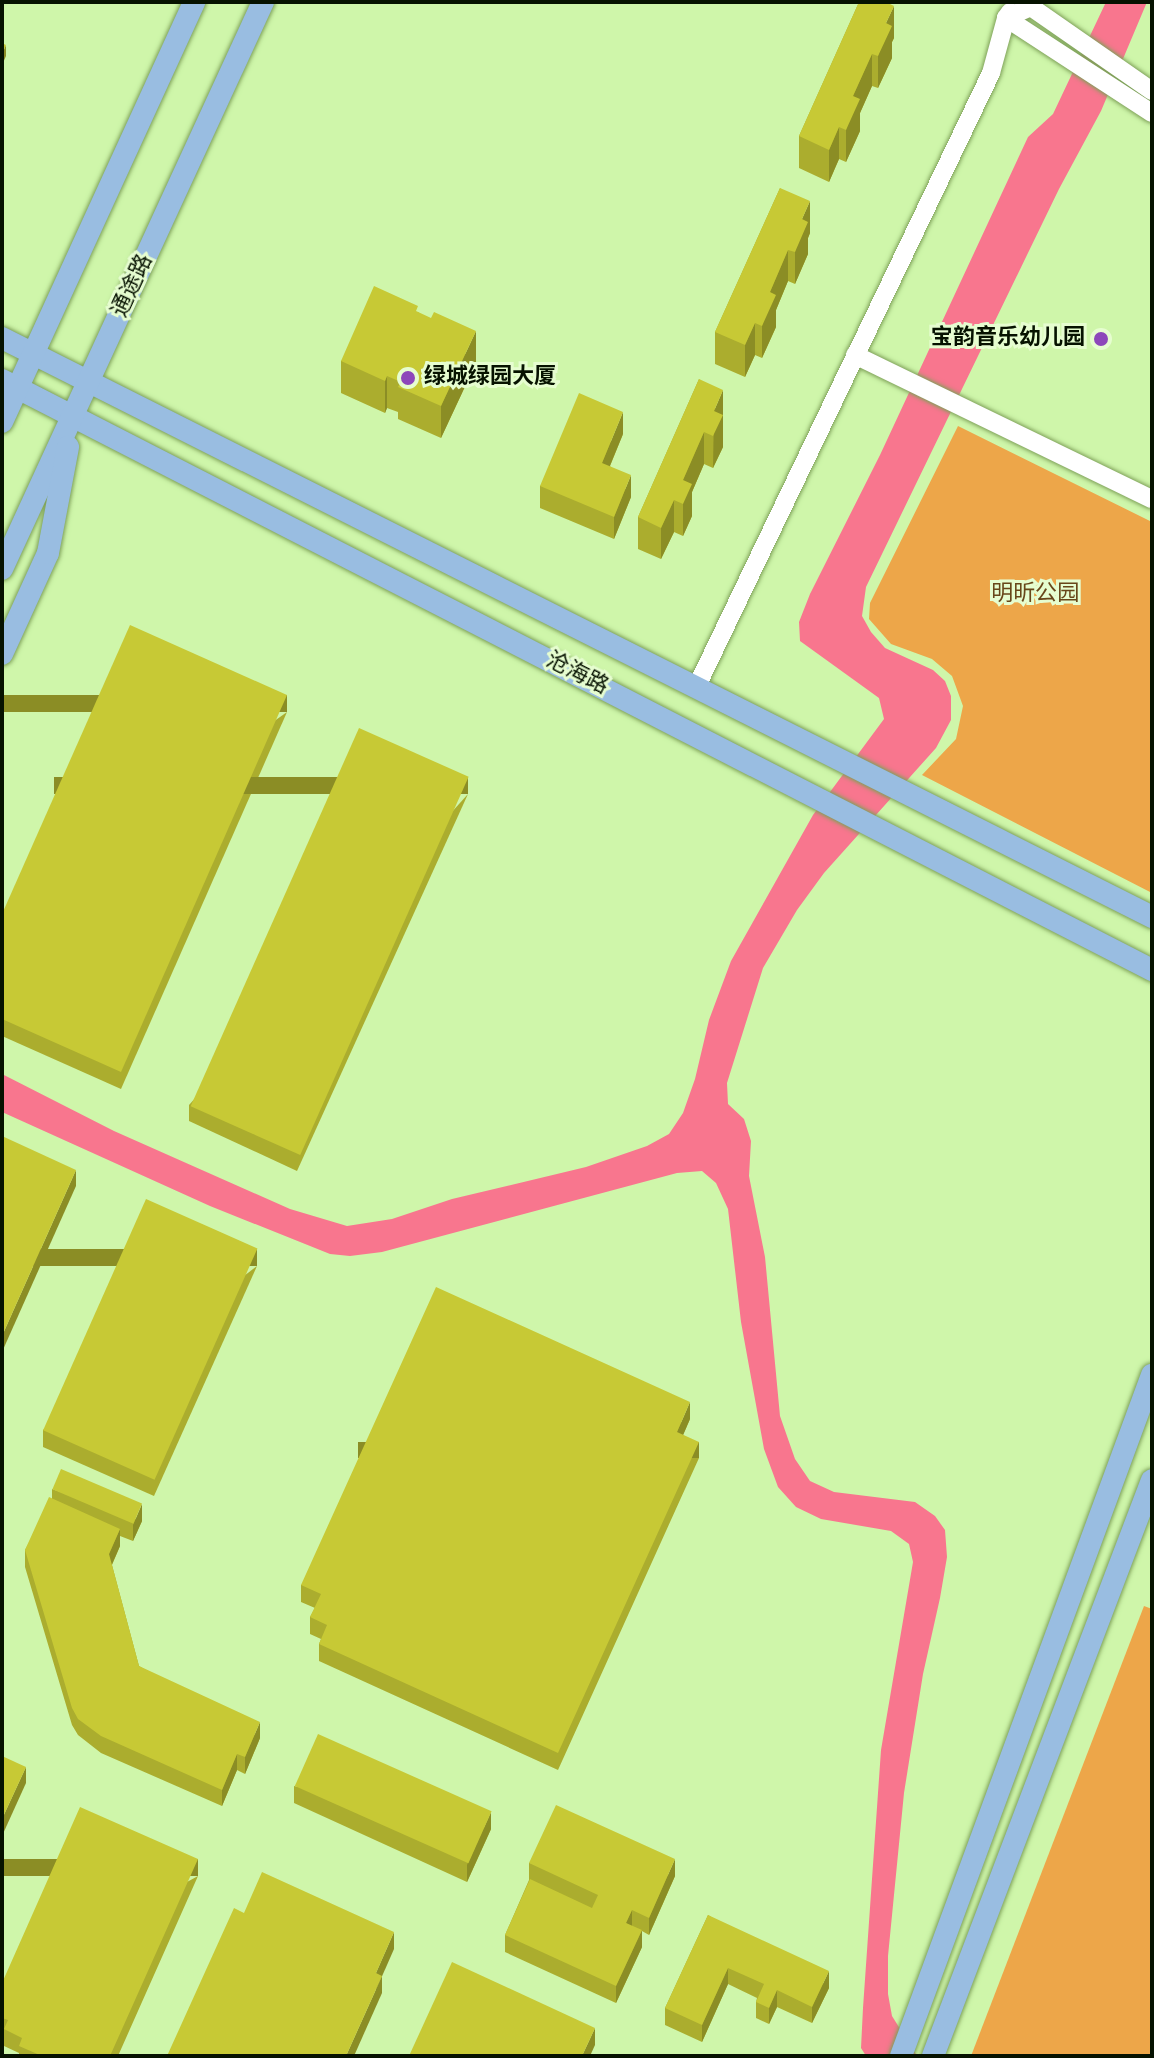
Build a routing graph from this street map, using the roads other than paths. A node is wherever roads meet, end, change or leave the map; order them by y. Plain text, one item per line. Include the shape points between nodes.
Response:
1 (194, 2) edge
2 (263, 2) edge
3 (1022, 7) edge
4 (1118, 80) junction
5 (1152, 91) edge
6 (1152, 113) edge
7 (2, 338) edge
8 (34, 354) junction
9 (855, 355) junction
10 (89, 382) junction
11 (10, 384) edge
12 (2, 406) edge
13 (74, 415) junction
14 (2, 422) edge
15 (1152, 499) edge
16 (2, 569) edge
17 (2, 654) edge
18 (696, 688) junction
19 (1152, 917) edge
20 (1152, 970) edge
21 (1152, 1375) edge
22 (1152, 1480) edge
23 (901, 2056) edge
24 (933, 2056) edge

1 - 8 main road
2 - 10 main road, 通途路
3 - 4 street
3 - 4 street via 1052,48
3 - 9 street
4 - 5 street
4 - 6 street
7 - 8 main road, 沧海路
8 - 10 main road, 沧海路
8 - 11 main road
9 - 15 street
9 - 18 street
10 - 13 main road, 通途路
10 - 18 main road, 沧海路
11 - 12 main road
11 - 13 main road, 沧海路
11 - 14 main road
13 - 16 main road, 通途路
13 - 17 main road via 48,553
13 - 20 main road, 沧海路
18 - 19 main road, 沧海路
21 - 23 main road
22 - 24 main road

